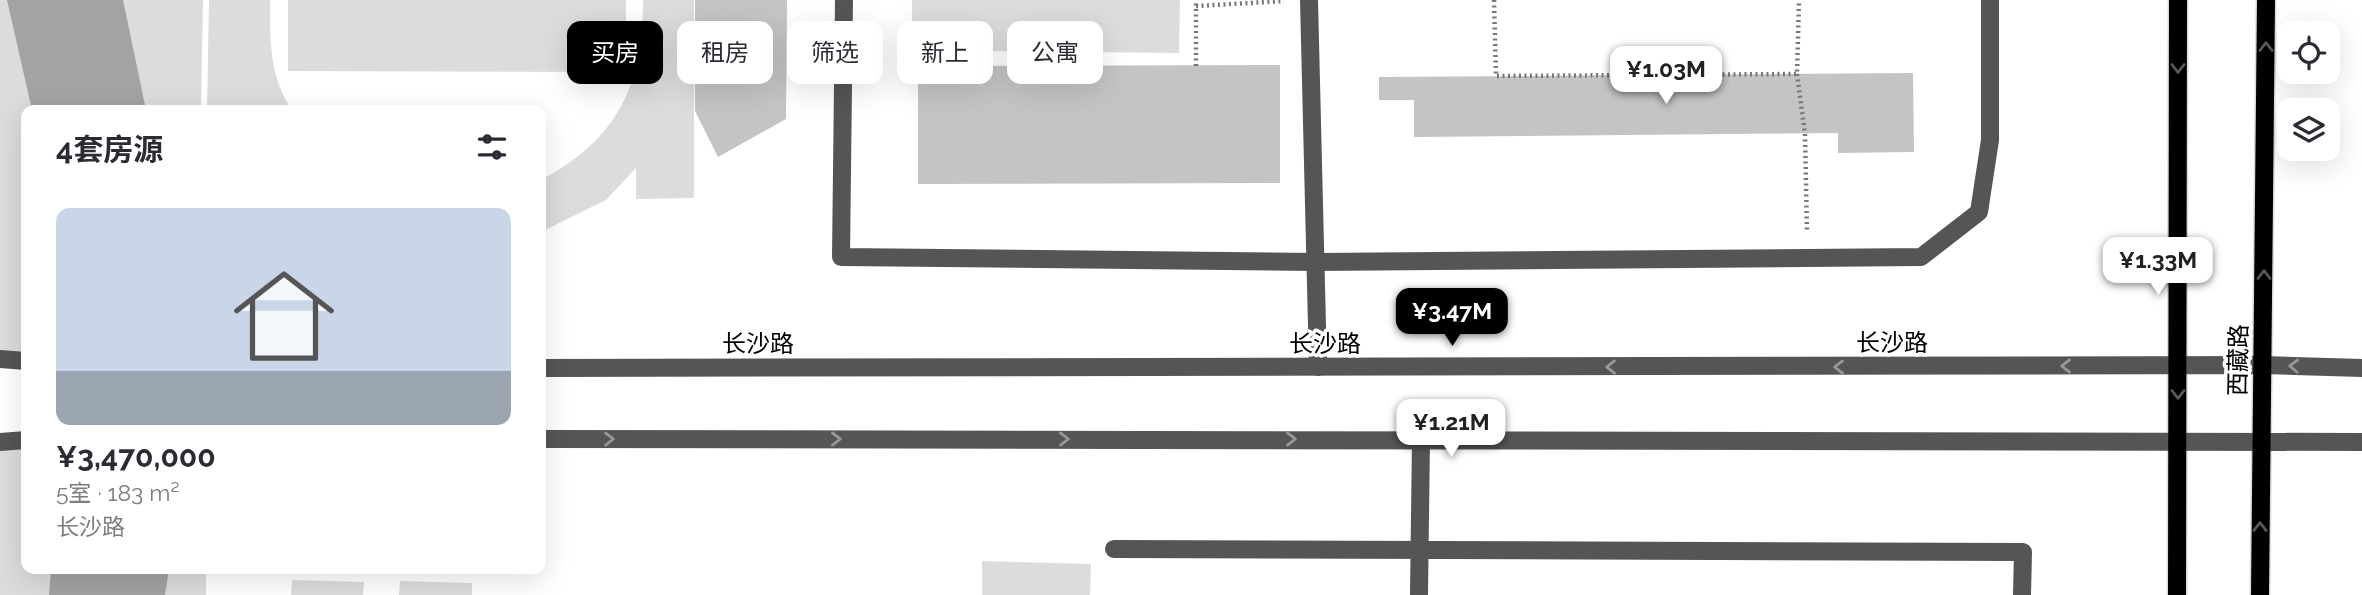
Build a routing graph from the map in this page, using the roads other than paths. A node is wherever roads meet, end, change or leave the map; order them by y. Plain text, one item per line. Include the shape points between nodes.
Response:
1 (844, 0) edge
2 (1310, 0) edge
3 (1990, 0) edge
4 (2178, 0) edge
5 (2266, 0) edge
6 (1316, 262) junction
7 (0, 359) edge
8 (21, 361) edge
9 (2263, 365) junction
10 (2178, 366) junction
11 (1318, 367) junction
12 (546, 368) edge
13 (2362, 368) edge
14 (546, 439) edge
15 (1421, 439) junction
16 (21, 440) edge
17 (2178, 440) junction
18 (2260, 440) junction
19 (0, 442) edge
20 (2362, 442) edge
21 (1114, 549) dead end
22 (1420, 550) junction
23 (1419, 595) edge
24 (2022, 595) edge
25 (2177, 595) edge
26 (2260, 595) edge

1 - 6 street via 841,257
2 - 6 street
3 - 6 street via 1990,139 1979,212 1921,257
4 -> 10 main road
9 -> 5 main road, 西藏路
6 - 11 street
7 - 8 street
9 - 10 street, 长沙路
13 -> 9 street, 长沙路
9 - 18 main road, 西藏路
10 -> 11 street, 长沙路
10 -> 17 main road
11 - 12 street, 长沙路
14 -> 15 street
15 - 17 street
15 - 22 street
16 - 19 street
17 - 18 street
17 - 25 main road
18 - 20 street
26 -> 18 main road, 西藏路
21 - 22 street
22 - 23 street
22 - 24 street via 2023,552

